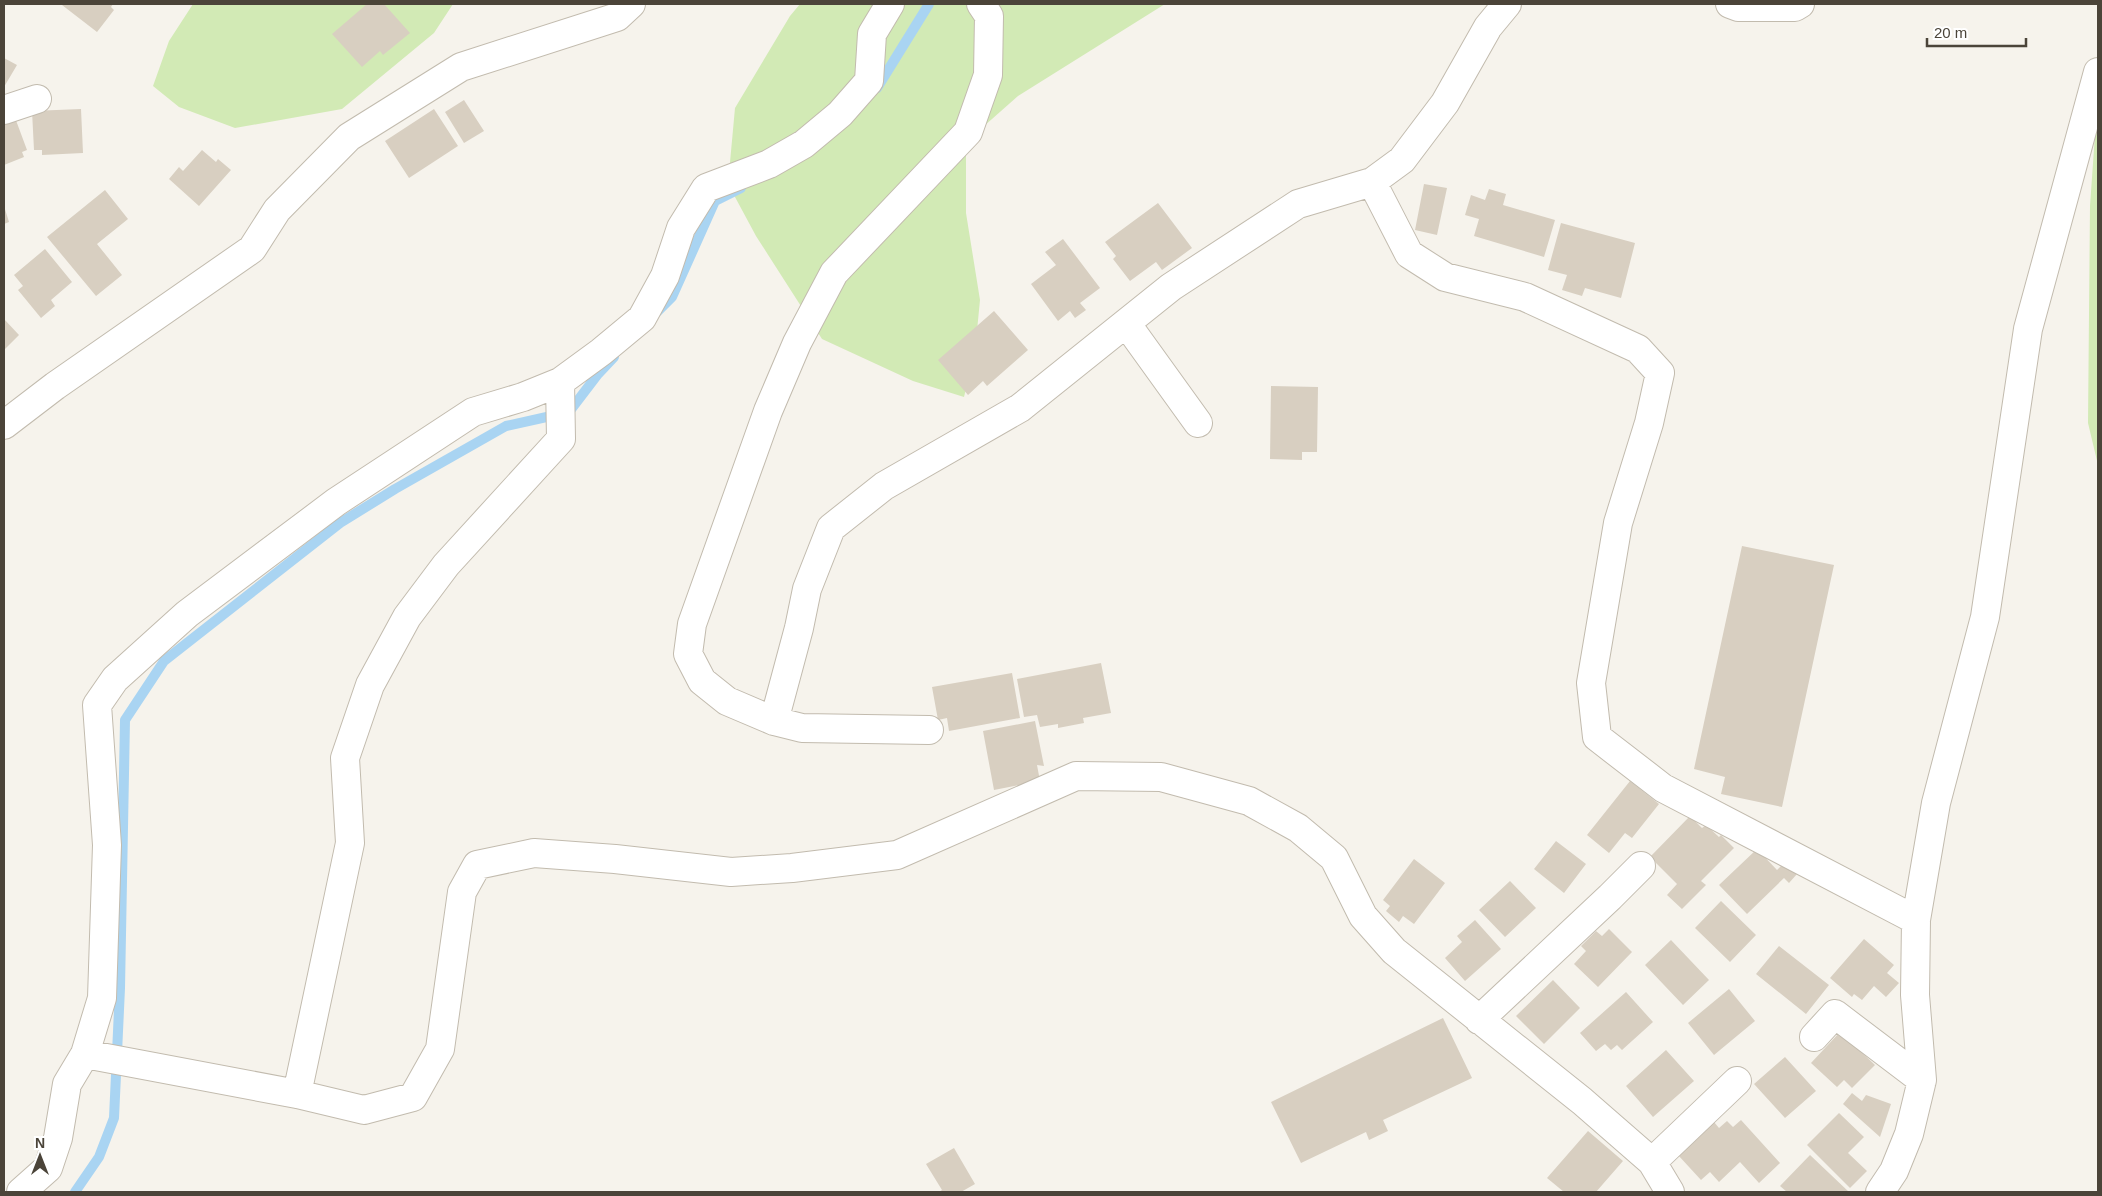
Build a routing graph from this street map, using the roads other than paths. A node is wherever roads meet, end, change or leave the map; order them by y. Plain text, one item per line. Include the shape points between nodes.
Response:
1 (631, 4) edge
2 (890, 4) edge
3 (981, 4) edge
4 (1507, 4) edge
5 (1730, 4) edge
6 (1800, 4) edge
7 (2098, 72) edge
8 (37, 99) dead end
9 (4, 110) edge
10 (1372, 182) junction
11 (1126, 323) junction
12 (560, 387) junction
13 (1198, 424) dead end
14 (4, 425) edge
15 (774, 721) junction
16 (929, 730) dead end
17 (1640, 866) dead end
18 (1916, 920) junction
19 (1479, 1020) junction
20 (1814, 1036) dead end
21 (95, 1056) junction
22 (1922, 1080) junction
23 (1738, 1081) dead end
24 (297, 1094) junction
25 (1652, 1162) junction
26 (21, 1192) edge
27 (1670, 1192) edge
28 (1880, 1192) edge

1 - 14 street via 617,17 461,67 349,137 278,210 252,249
2 - 12 street via 872,34 868,81 840,114 804,144 769,164 706,188 681,228 665,276 642,318
3 - 15 street via 988,16 988,75 968,132 834,273 797,343 768,411 692,624 688,654 702,681 727,701
4 - 10 street via 1488,27 1445,103 1402,160
5 - 6 street via 1738,7 1795,8
7 - 18 street via 2028,329 1985,617 1936,803
8 - 9 street
10 - 11 street via 1298,204 1171,287
10 - 18 street via 1409,254 1445,277 1525,297 1638,349 1660,372 1649,423 1618,522 1591,683 1597,736 1663,788
11 - 13 street
11 - 15 street via 1020,408 884,486 831,528 807,589
12 - 21 street via 473,412 336,502 188,614 115,679 97,705 107,846 102,998
12 - 24 street via 561,439 446,565 407,617 370,684 345,758 350,843
15 - 16 street via 802,728
17 - 19 street
18 - 22 street via 1915,995
19 - 24 street via 1394,951 1362,916 1334,858 1298,828 1249,801 1161,776 1076,776 897,855 731,872 534,853 477,865 462,892 440,1049 413,1097 364,1110
19 - 25 street via 1582,1101
20 - 22 street via 1835,1014
21 - 24 street
21 - 26 street via 67,1084 58,1138 48,1168
22 - 28 street via 1909,1134 1894,1171
23 - 25 street
25 - 27 street

